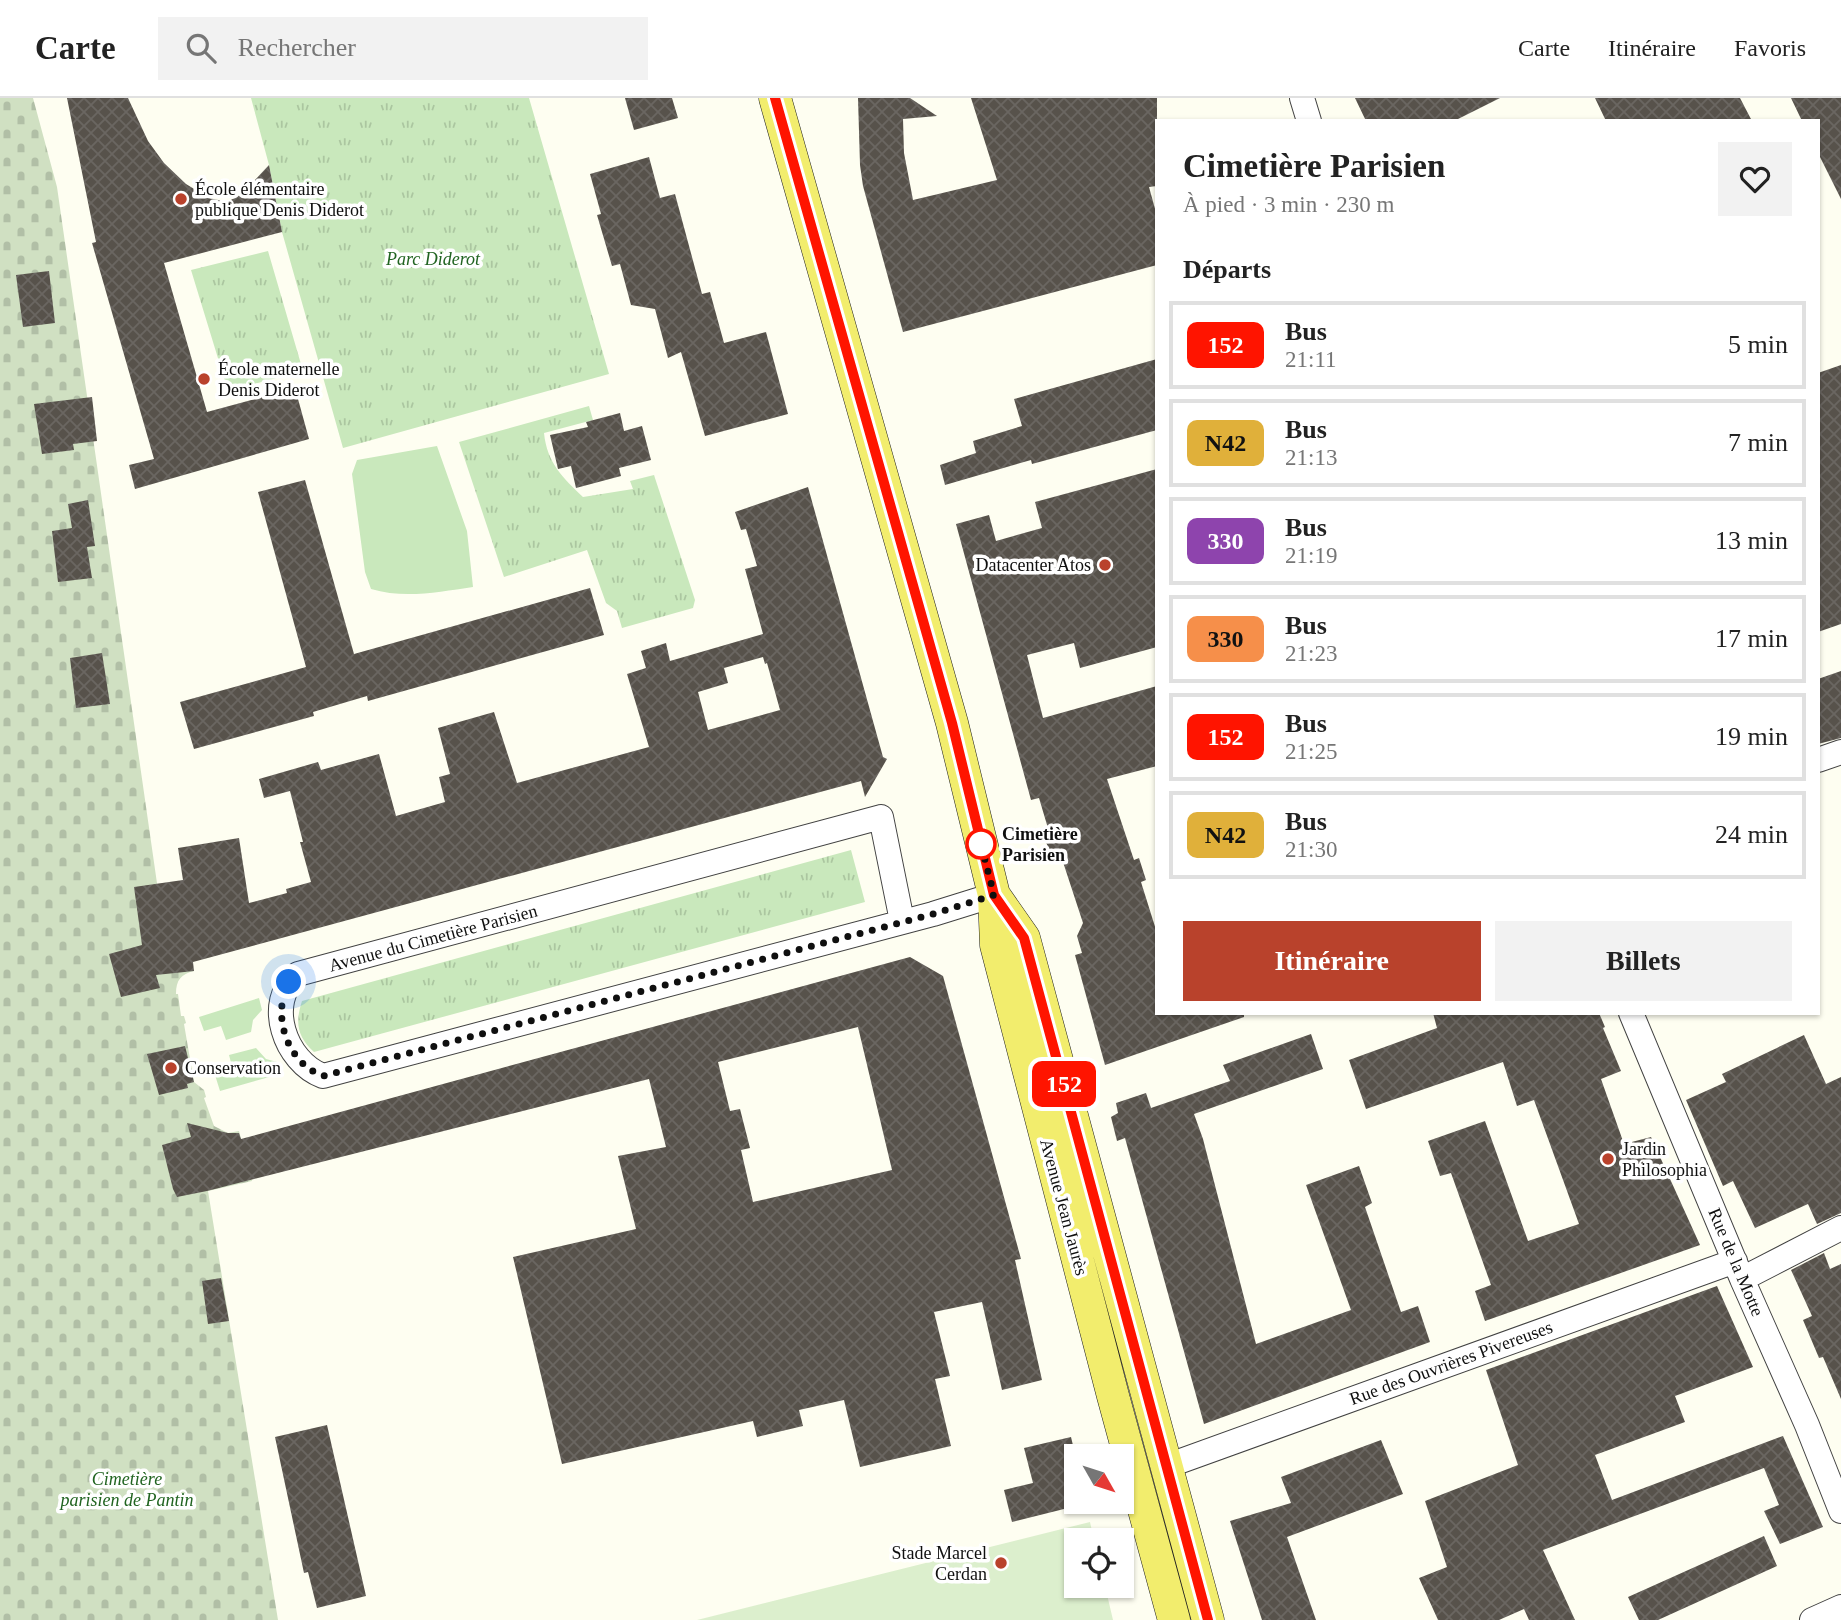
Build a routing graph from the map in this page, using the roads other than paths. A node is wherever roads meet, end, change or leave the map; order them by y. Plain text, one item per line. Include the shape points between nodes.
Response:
1 (775, 98) edge
2 (1302, 98) edge
3 (1308, 119) edge
4 (1841, 752) edge
5 (1820, 759) edge
6 (994, 895) junction
7 (902, 921) junction
8 (1632, 1015) edge
9 (1841, 1228) edge
10 (1738, 1270) junction
11 (1146, 1387) junction
12 (1113, 1396) junction
13 (1167, 1466) junction
14 (1841, 1511) edge
15 (1841, 1607) edge
16 (1174, 1620) edge
17 (1208, 1620) edge
18 (1812, 1620) edge

1 - 6 main road, Avenue Jean Jaurès via 952,723
2 - 3 street
4 - 5 street
6 - 7 street, Avenue du Cimetière Parisien
6 - 11 main road, Avenue Jean Jaurès via 1024,938
6 - 12 main road, Avenue Jean Jaurès via 996,946
7 - 7 street, Avenue du Cimetière Parisien via 881,817 298,974 284,992 282,1021 293,1052 311,1071 323,1076
8 - 10 street, Rue de la Motte
9 - 10 street, Rue des Ouvrières Pivereuses
10 - 13 street, Rue des Ouvrières Pivereuses
10 - 14 street, Rue de la Motte
11 - 12 main road
11 - 13 main road, Avenue Jean Jaurès
12 - 16 main road, Avenue Jean Jaurès
13 - 17 main road, Avenue Jean Jaurès
15 - 18 street

